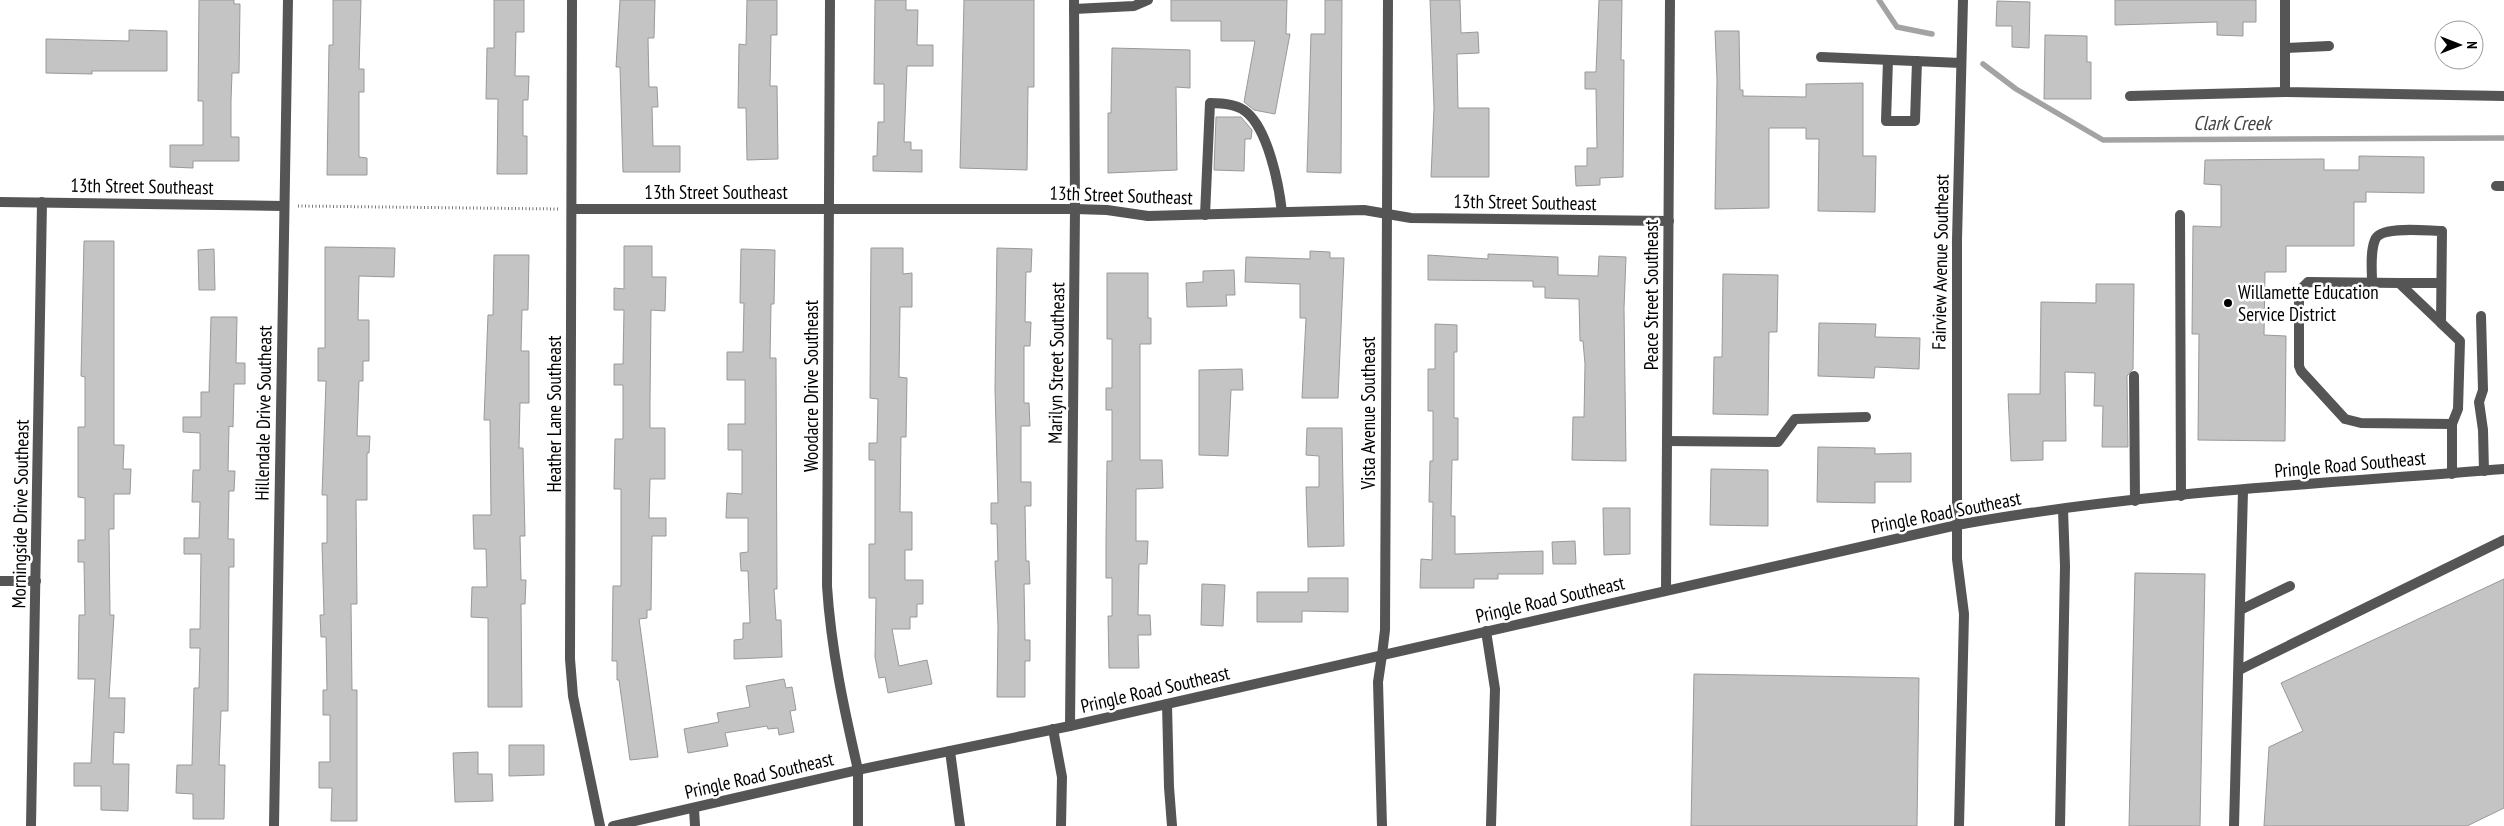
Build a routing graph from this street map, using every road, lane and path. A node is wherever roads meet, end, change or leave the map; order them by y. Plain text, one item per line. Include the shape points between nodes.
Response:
1 (288, 0) edge
2 (572, 0) edge
3 (830, 0) edge
4 (1148, 0) edge
5 (1388, 0) edge
6 (1670, 0) edge
7 (1963, 0) edge
8 (2285, 0) edge
9 (1074, 4) edge
10 (2329, 46) dead end
11 (2285, 48) junction
12 (1821, 57) dead end
13 (1888, 60) junction
14 (1917, 61) junction
15 (1961, 62) junction
16 (2285, 92) junction
17 (2130, 96) dead end
18 (2504, 96) edge
19 (0, 202) edge
20 (42, 202) junction
21 (283, 206) junction
22 (572, 209) junction
23 (1075, 209) junction
24 (829, 211) junction
25 (1282, 212) junction
26 (1386, 214) junction
27 (1205, 215) junction
28 (2180, 215) dead end
29 (1669, 221) junction
30 (2372, 282) junction
31 (2398, 283) junction
32 (2441, 283) junction
33 (2481, 316) dead end
34 (2441, 323) junction
35 (2134, 376) dead end
36 (1866, 416) dead end
37 (2452, 424) junction
38 (1667, 441) junction
39 (2504, 469) edge
40 (2484, 471) junction
41 (2452, 474) junction
42 (2244, 491) junction
43 (2181, 496) junction
44 (2135, 501) junction
45 (2063, 509) junction
46 (1957, 525) junction
47 (2504, 540) edge
48 (0, 581) edge
49 (36, 581) junction
50 (2290, 586) dead end
51 (1666, 590) junction
52 (2240, 610) junction
53 (1486, 631) junction
54 (1382, 655) junction
55 (2239, 670) junction
56 (1167, 704) junction
57 (1070, 726) junction
58 (1053, 729) junction
59 (950, 751) junction
60 (858, 770) junction
61 (694, 808) junction
62 (30, 826) edge
63 (274, 826) edge
64 (600, 826) edge
65 (613, 826) edge
66 (695, 826) edge
67 (858, 826) edge
68 (960, 826) edge
69 (1061, 826) edge
70 (1172, 826) edge
71 (1382, 826) edge
72 (1490, 826) edge
73 (1959, 826) edge
74 (2060, 826) edge
75 (2234, 826) edge

1 - 21 street, Hillendale Drive Southeast
2 - 22 street, Heather Lane Southeast
3 - 24 street, Woodacre Drive Southeast
4 - 9 street via 1134,6
5 - 26 street, Vista Avenue Southeast
6 - 29 street, Peace Street Southeast
7 - 15 street, Fairview Avenue Southeast
8 - 11 street
9 - 23 street, Marilyn Street Southeast
10 - 11 street
11 - 16 street
12 - 13 street
13 - 14 street
13 - 14 street via 1886,121 1914,121
14 - 15 street
15 - 46 street, Fairview Avenue Southeast
16 - 17 street
16 - 18 street
19 - 20 street, 13th Street Southeast
20 - 21 street, 13th Street Southeast
20 - 49 street, Morningside Drive Southeast
21 - 22 path
21 - 63 street, Hillendale Drive Southeast
22 - 24 street, 13th Street Southeast
22 - 64 street, Heather Lane Southeast via 570,659 573,696
23 - 24 street, 13th Street Southeast
23 - 27 street, 13th Street Southeast via 1148,216
23 - 57 street, Marilyn Street Southeast
24 - 60 street, Woodacre Drive Southeast via 827,586 840,691
25 - 26 street, 13th Street Southeast via 1364,210
25 - 27 street, 13th Street Southeast
25 - 27 street via 1279,186 1257,126 1244,110 1223,103 1210,103
26 - 29 street, 13th Street Southeast via 1411,218
26 - 54 street, Vista Avenue Southeast via 1385,630
28 - 43 street
29 - 38 street, Peace Street Southeast
30 - 31 street
30 - 32 street via 2375,238 2390,230 2442,231
30 - 37 street via 2304,284 2299,298 2300,369 2346,420
31 - 32 street
31 - 34 street
32 - 34 street
33 - 40 street via 2482,390 2479,402
34 - 37 street via 2460,341 2458,409
35 - 44 street
36 - 38 street via 1795,419 1778,442
37 - 41 street
38 - 51 street, Peace Street Southeast
39 - 40 street, Pringle Road Southeast
40 - 41 street, Pringle Road Southeast
41 - 42 street, Pringle Road Southeast
42 - 43 street, Pringle Road Southeast
42 - 52 street
43 - 44 street, Pringle Road Southeast
44 - 45 street, Pringle Road Southeast
45 - 46 street, Pringle Road Southeast
45 - 74 street via 2065,566
46 - 51 street, Pringle Road Southeast
46 - 73 street, Fairview Avenue Southeast via 1957,559 1964,614
47 - 55 street
48 - 49 street
49 - 62 street, Morningside Drive Southeast
50 - 52 street
51 - 53 street, Pringle Road Southeast
52 - 55 street
53 - 54 street, Pringle Road Southeast
53 - 72 street via 1495,689
54 - 56 street, Pringle Road Southeast
54 - 71 street, Vista Avenue Southeast via 1378,682
55 - 75 street
56 - 57 street, Pringle Road Southeast
56 - 70 street
57 - 58 street, Pringle Road Southeast
58 - 59 street, Pringle Road Southeast
58 - 69 street via 1062,777
59 - 60 street, Pringle Road Southeast
59 - 68 street
60 - 61 street, Pringle Road Southeast
60 - 67 street, Woodacre Drive Southeast
61 - 65 street, Pringle Road Southeast
61 - 66 street

